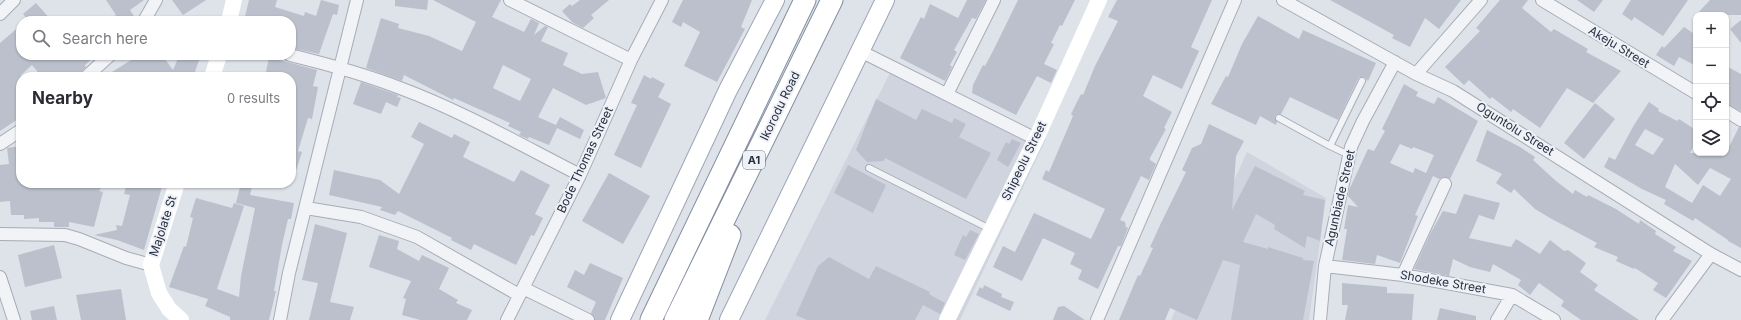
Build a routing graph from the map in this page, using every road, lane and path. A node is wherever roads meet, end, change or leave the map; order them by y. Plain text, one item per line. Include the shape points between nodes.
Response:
1 (14, 0) edge
2 (156, 0) edge
3 (234, 0) edge
4 (357, 0) edge
5 (510, 0) edge
6 (662, 0) edge
7 (775, 0) edge
8 (805, 0) edge
9 (832, 0) edge
10 (885, 0) edge
11 (994, 0) edge
12 (1099, 0) edge
13 (1235, 0) edge
14 (1283, 0) edge
15 (1481, 0) edge
16 (1542, 0) edge
17 (0, 14) edge
18 (147, 16) edge
19 (230, 16) edge
20 (860, 51) junction
21 (296, 56) edge
22 (105, 60) edge
23 (217, 60) edge
24 (631, 60) junction
25 (1395, 62) junction
26 (339, 67) junction
27 (91, 72) edge
28 (214, 72) edge
29 (1416, 74) junction
30 (1362, 81) dead end
31 (1693, 91) edge
32 (947, 94) junction
33 (1729, 113) edge
34 (1279, 118) dead end
35 (1741, 120) edge
36 (16, 133) edge
37 (1036, 139) junction
38 (0, 144) edge
39 (1330, 146) junction
40 (1349, 155) junction
41 (869, 168) dead end
42 (580, 175) junction
43 (1445, 184) dead end
44 (175, 188) edge
45 (734, 200) junction
46 (306, 208) junction
47 (990, 229) junction
48 (0, 234) edge
49 (1711, 254) junction
50 (150, 266) junction
51 (1325, 266) junction
52 (1741, 270) edge
53 (1403, 275) junction
54 (0, 277) edge
55 (521, 291) junction
56 (1512, 295) junction
57 (14, 320) edge
58 (181, 320) edge
59 (280, 320) edge
60 (508, 320) edge
61 (588, 320) edge
62 (620, 320) edge
63 (651, 320) edge
64 (675, 320) edge
65 (697, 320) edge
66 (730, 320) edge
67 (947, 320) edge
68 (1097, 320) edge
69 (1320, 320) edge
70 (1497, 320) edge
71 (1554, 320) edge
72 (1662, 320) edge

1 - 17 street
2 - 18 street
3 - 19 street
4 - 26 street
5 - 24 street
6 - 24 street, Bode Thomas Street
7 - 62 main road via 728,90
8 - 63 highway, Ikorodu Road / A1
9 - 45 highway, Ikorodu Road / A1
10 - 20 main road
11 - 32 street
12 - 37 street, Shipeolu Street
13 - 68 street
14 - 25 street, Oguntolu Street
15 - 29 street
16 - 31 street, Akeju Street
20 - 32 street
20 - 66 main road
21 - 26 street
22 - 27 street
23 - 28 street
24 - 42 street, Bode Thomas Street
25 - 29 street, Oguntolu Street
25 - 40 street, Agunbiade Street via 1363,121
26 - 42 street via 401,88 460,114
26 - 46 street
29 - 49 street, Oguntolu Street via 1453,91 1502,120
30 - 39 lane
32 - 37 street
33 - 35 street
34 - 39 lane
36 - 38 street
37 - 47 street, Shipeolu Street
39 - 40 lane
40 - 51 street, Agunbiade Street
41 - 47 lane
42 - 55 street, Bode Thomas Street
43 - 53 street
44 - 50 street, Majolate St
45 - 64 highway, Ikorodu Road / A1
45 - 65 highway via 730,238
46 - 55 street via 361,217 417,237
46 - 59 street
47 - 67 street, Shipeolu Street
48 - 50 street via 65,235
49 - 52 street, Oguntolu Street
49 - 72 street
50 - 58 street, Majolate St via 159,293 169,309
51 - 53 street, Shodeke Street
51 - 69 street, Agunbiade Street
53 - 56 street, Shodeke Street
54 - 57 street
55 - 60 street, Bode Thomas Street
55 - 61 street
56 - 70 street
56 - 71 street, Shodeke Street

